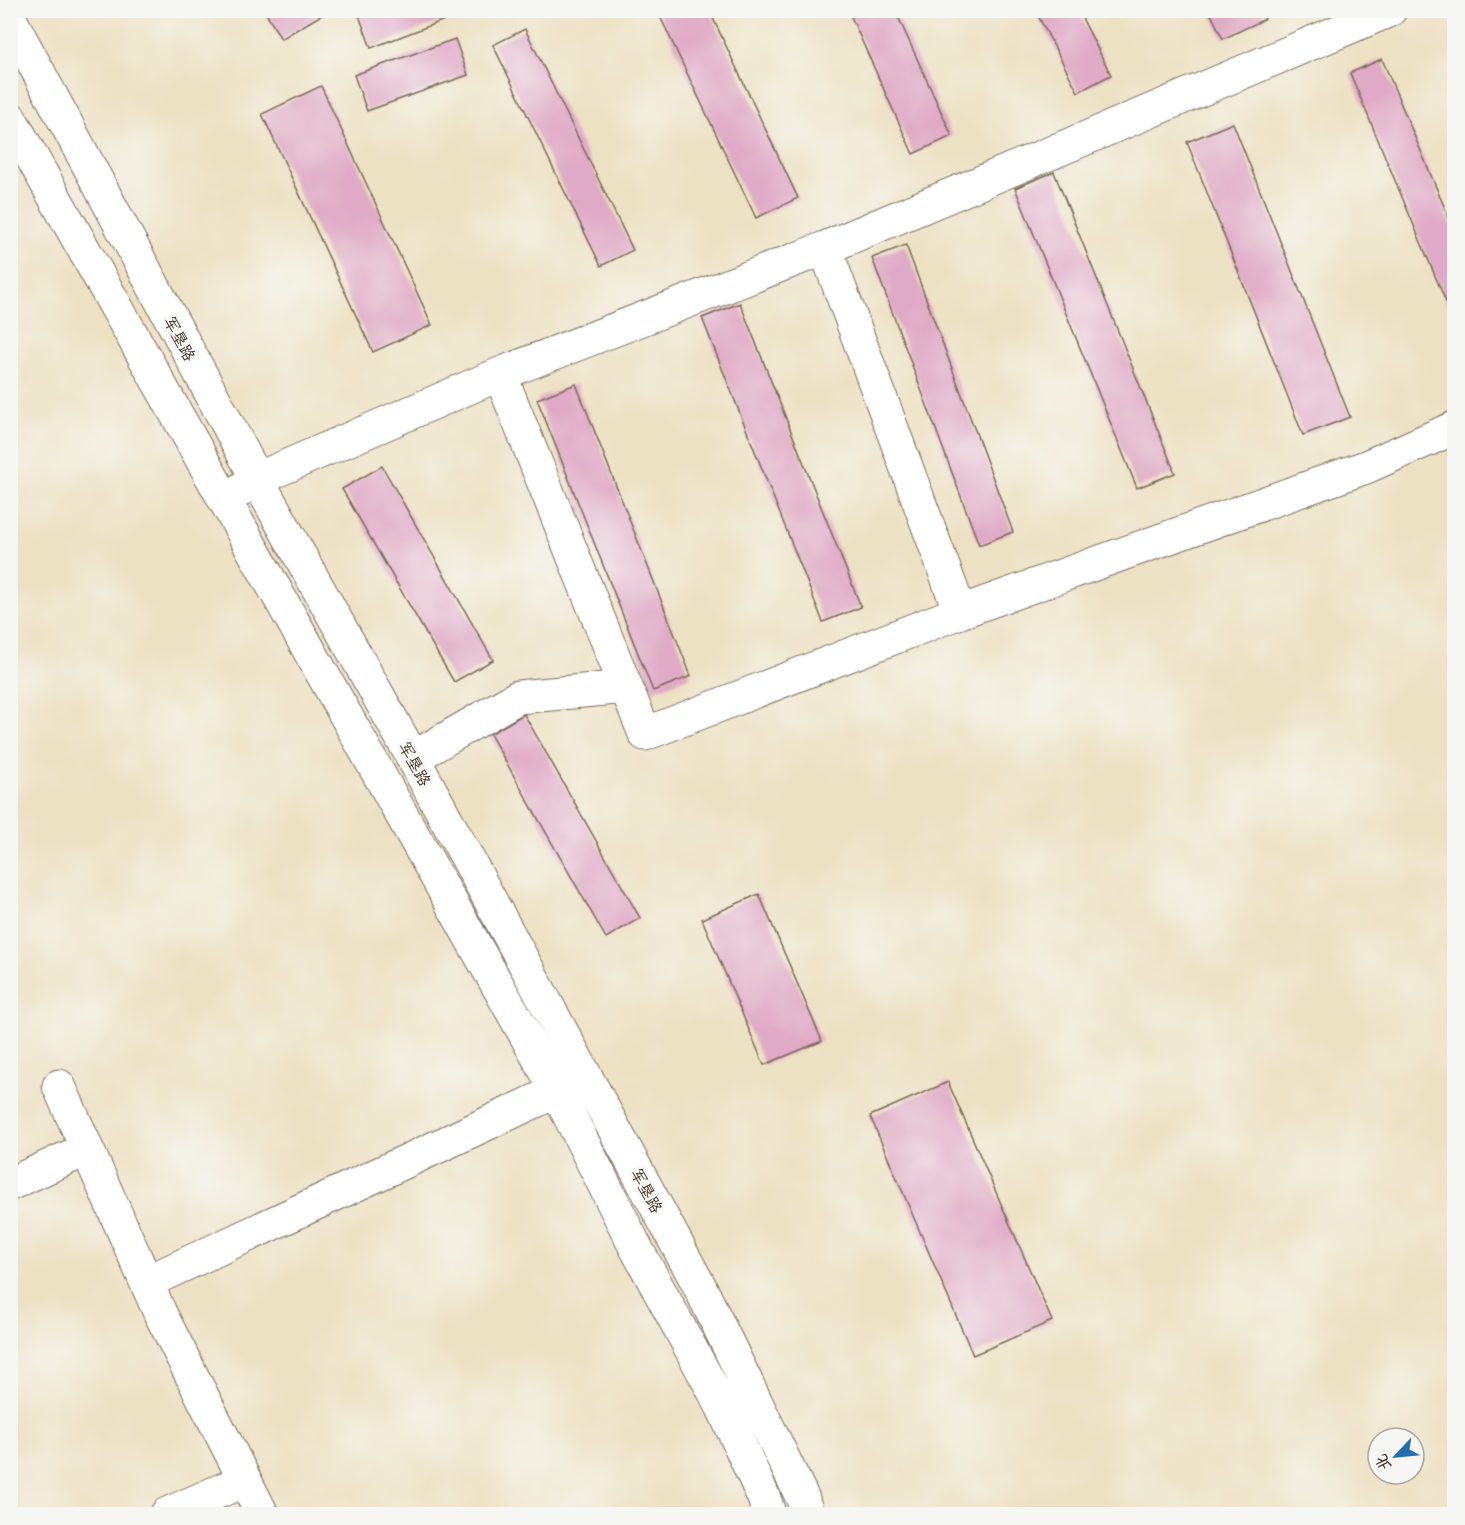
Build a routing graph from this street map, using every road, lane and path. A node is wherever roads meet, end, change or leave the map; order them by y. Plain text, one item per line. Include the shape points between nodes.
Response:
1 (1390, 10) edge
2 (10, 19) edge
3 (10, 118) edge
4 (825, 248) junction
5 (500, 374) junction
6 (1455, 428) edge
7 (257, 479) junction
8 (225, 499) junction
9 (960, 612) junction
10 (626, 687) junction
11 (413, 758) junction
12 (59, 1086) dead end
13 (557, 1091) junction
14 (87, 1149) junction
15 (10, 1184) edge
16 (147, 1282) junction
17 (245, 1480) junction
18 (167, 1515) edge
19 (262, 1515) edge
20 (769, 1515) edge
21 (807, 1515) edge

1 - 4 street
2 - 7 street, 军垦路
3 - 8 street
4 - 5 street
4 - 9 street
5 - 7 street
5 - 10 street
6 - 9 street via 1366,467
7 - 8 street
7 - 11 street, 军垦路
8 - 13 street
9 - 10 street via 645,734
10 - 11 street via 518,697
11 - 21 street, 军垦路 via 699,1285 803,1499
12 - 14 street
13 - 16 street
13 - 20 street via 722,1406
14 - 15 street
14 - 16 street
16 - 17 street
17 - 18 street
17 - 19 street

